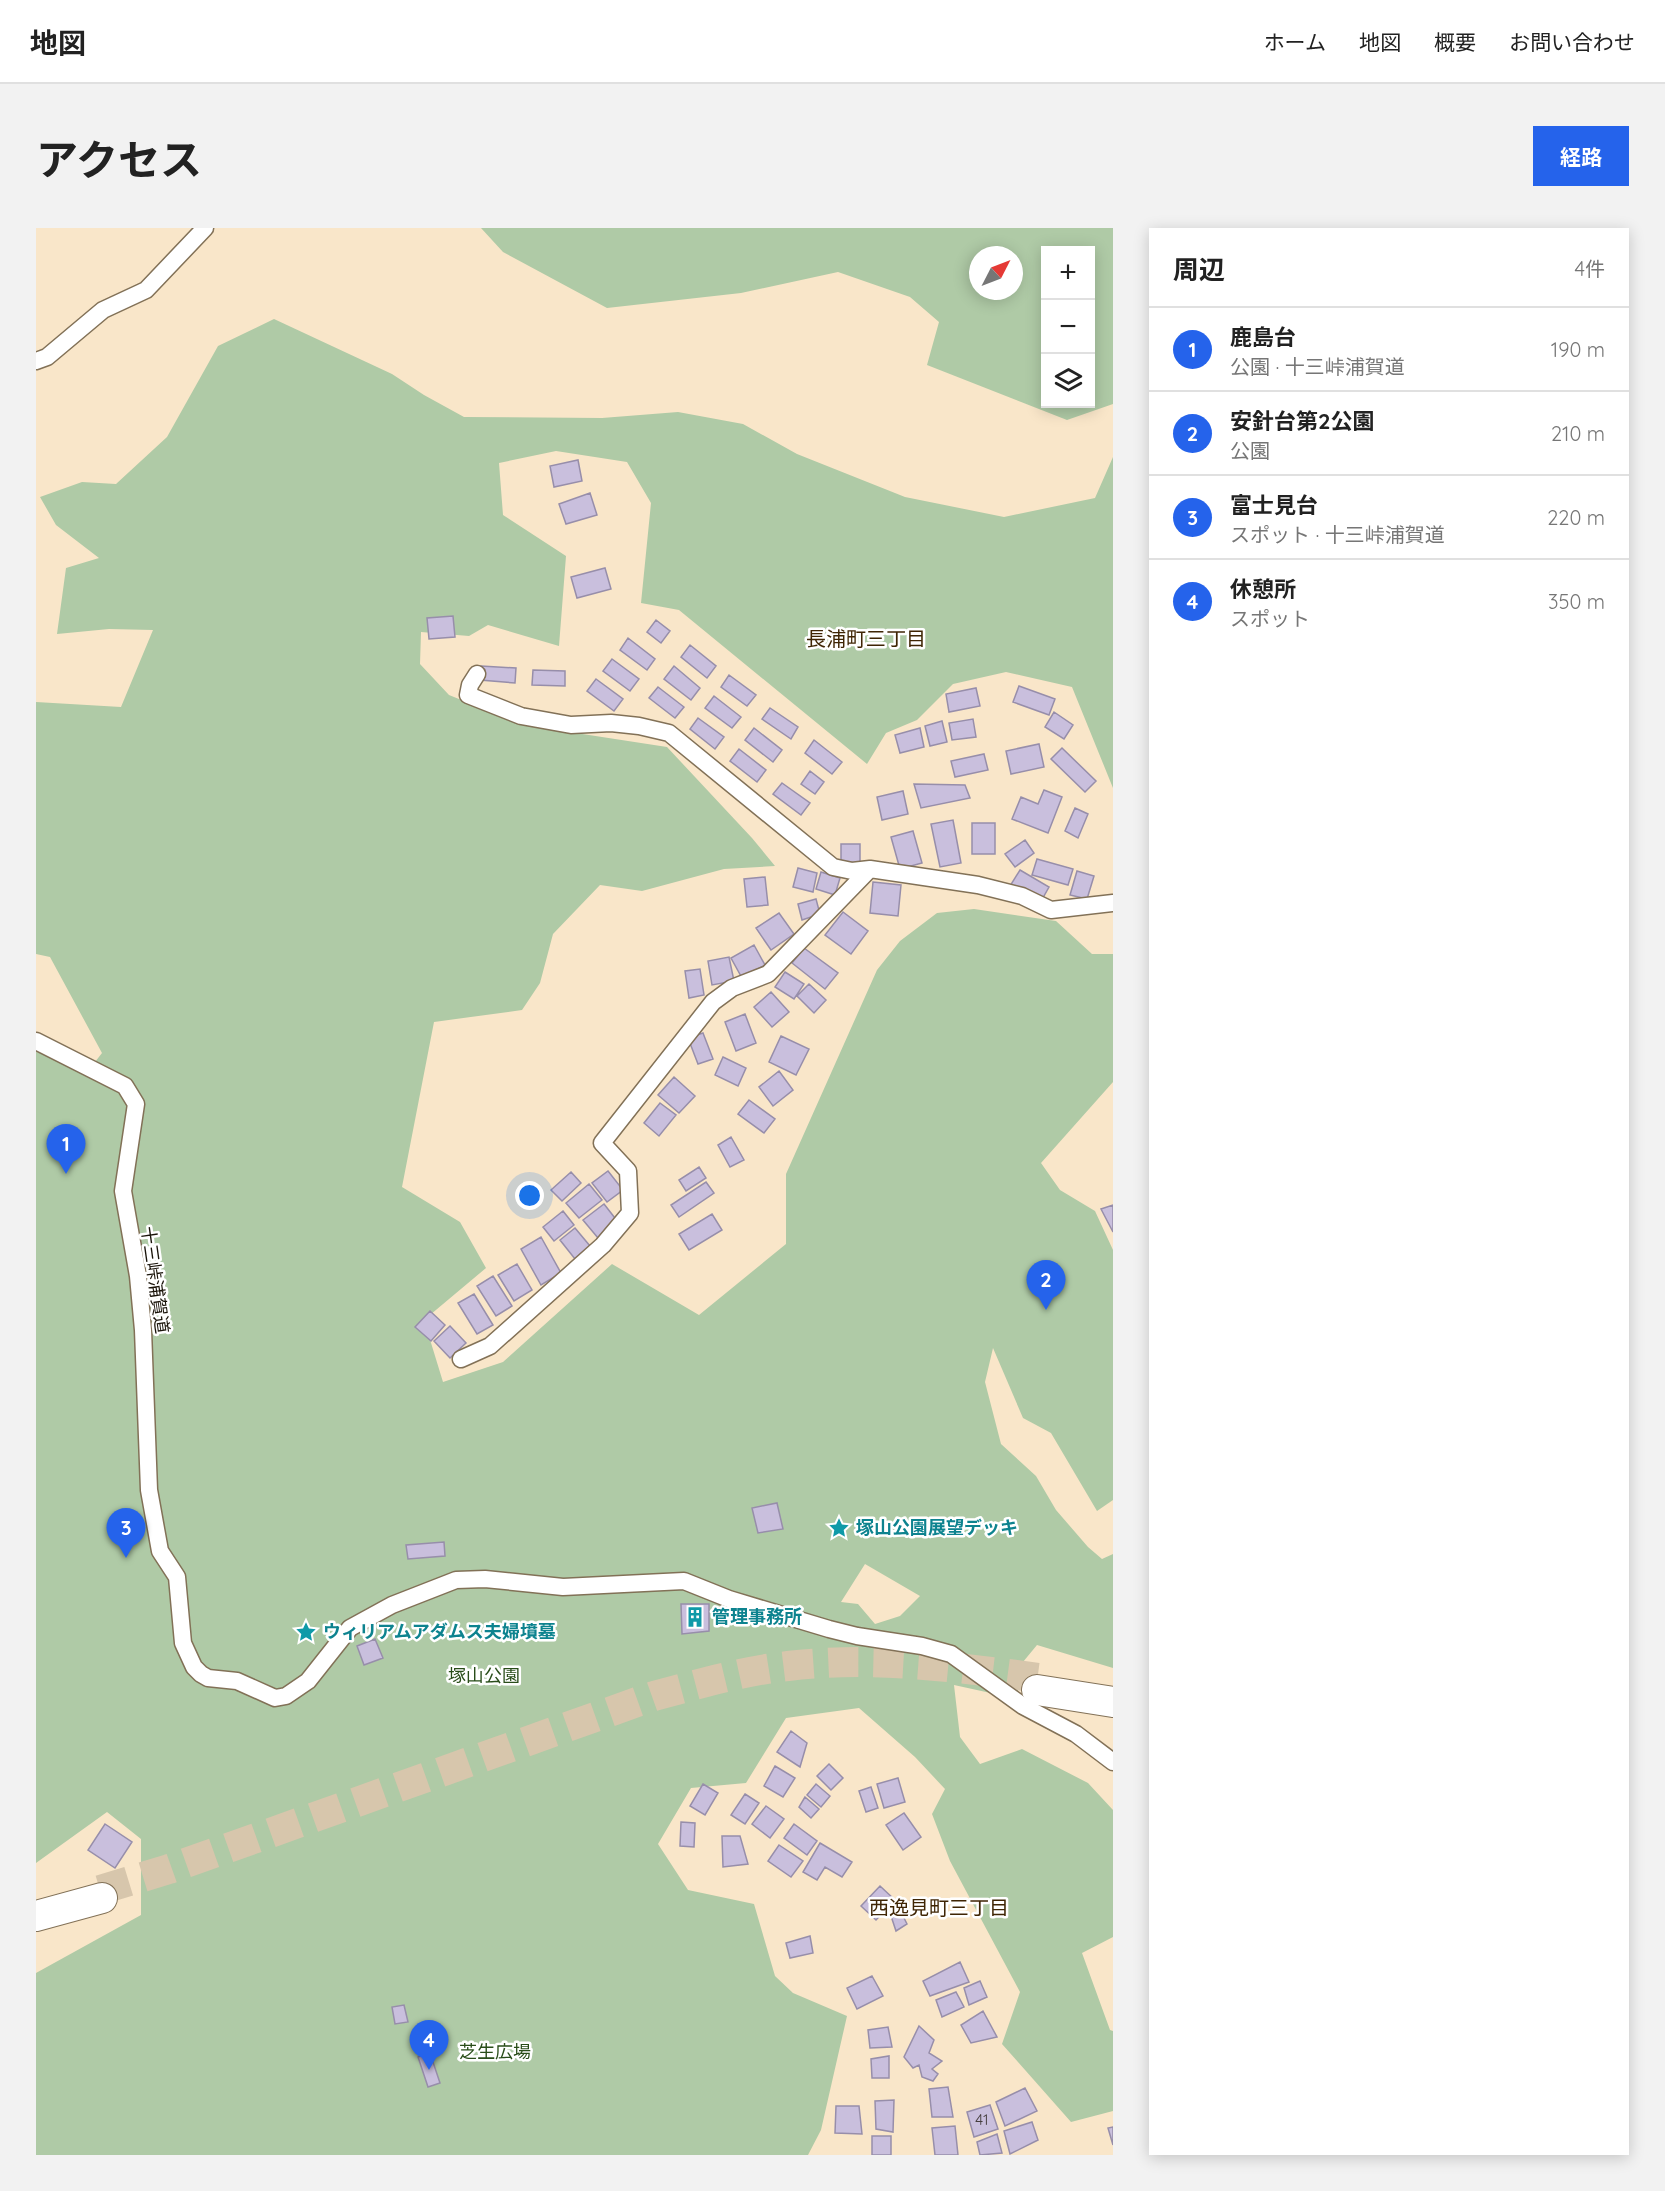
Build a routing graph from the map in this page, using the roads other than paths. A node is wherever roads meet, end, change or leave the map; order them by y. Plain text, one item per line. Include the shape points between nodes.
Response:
1 (205, 228) edge
2 (36, 361) edge
3 (477, 674) dead end
4 (870, 869) junction
5 (1113, 903) edge
6 (36, 1041) edge
7 (461, 1359) dead end
8 (1113, 1692) edge
9 (1113, 1702) edge
10 (1113, 1762) edge
11 (36, 1908) edge
12 (36, 1916) edge

1 - 2 street via 146,290 109,306
3 - 4 street via 468,695 521,716 571,725 639,726 669,733 833,867
4 - 5 street via 978,885 1022,896 1051,910
4 - 7 street via 774,968 732,987 713,1002 602,1143 628,1171 630,1213 603,1245 490,1346
6 - 10 street, 十三峠浦賀道 via 125,1086 136,1104 123,1191 143,1330 147,1467 158,1544 177,1576 183,1642 194,1667 208,1678 237,1681 276,1698 286,1696 308,1681 350,1628 392,1605 456,1580 563,1587 684,1581 829,1629 951,1654 1023,1706 1076,1734
8 - 9 highway via 1038,1684
11 - 12 highway via 101,1894

